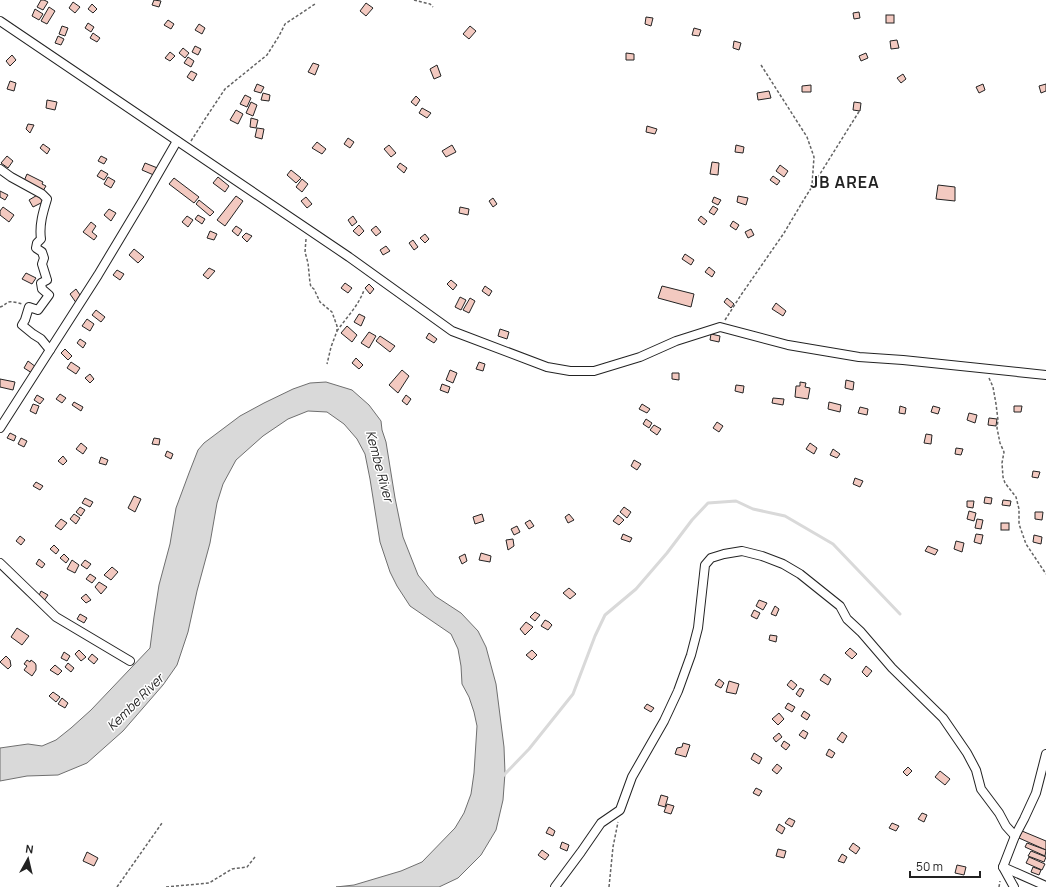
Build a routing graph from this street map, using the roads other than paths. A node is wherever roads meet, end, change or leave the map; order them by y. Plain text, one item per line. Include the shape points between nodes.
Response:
1 (0, 21) edge
2 (177, 141) junction
3 (0, 169) edge
4 (50, 350) junction
5 (1046, 376) edge
6 (0, 428) edge
7 (0, 563) edge
8 (130, 661) dead end
9 (1046, 754) edge
10 (1015, 836) junction
11 (1003, 867) junction
12 (1046, 886) edge
13 (555, 887) edge
14 (1014, 887) edge

1 - 2 street
2 - 4 street via 98,275
2 - 5 street via 349,257 452,331 547,367 570,372 594,371 720,327 788,345 859,357
3 - 4 street via 47,199 41,221 41,239 36,248 42,252 44,258 42,264 47,280 41,283 42,289 49,295 38,310 29,307 22,325 41,339
4 - 6 street
7 - 8 street via 56,617
9 - 10 street via 1036,793
10 - 11 street
10 - 13 street via 981,789 976,770 967,753 942,718 847,619 840,606 788,567 742,551 711,558 705,565 698,628 691,655 664,721 632,777 620,810 601,822
11 - 12 street
11 - 14 street

